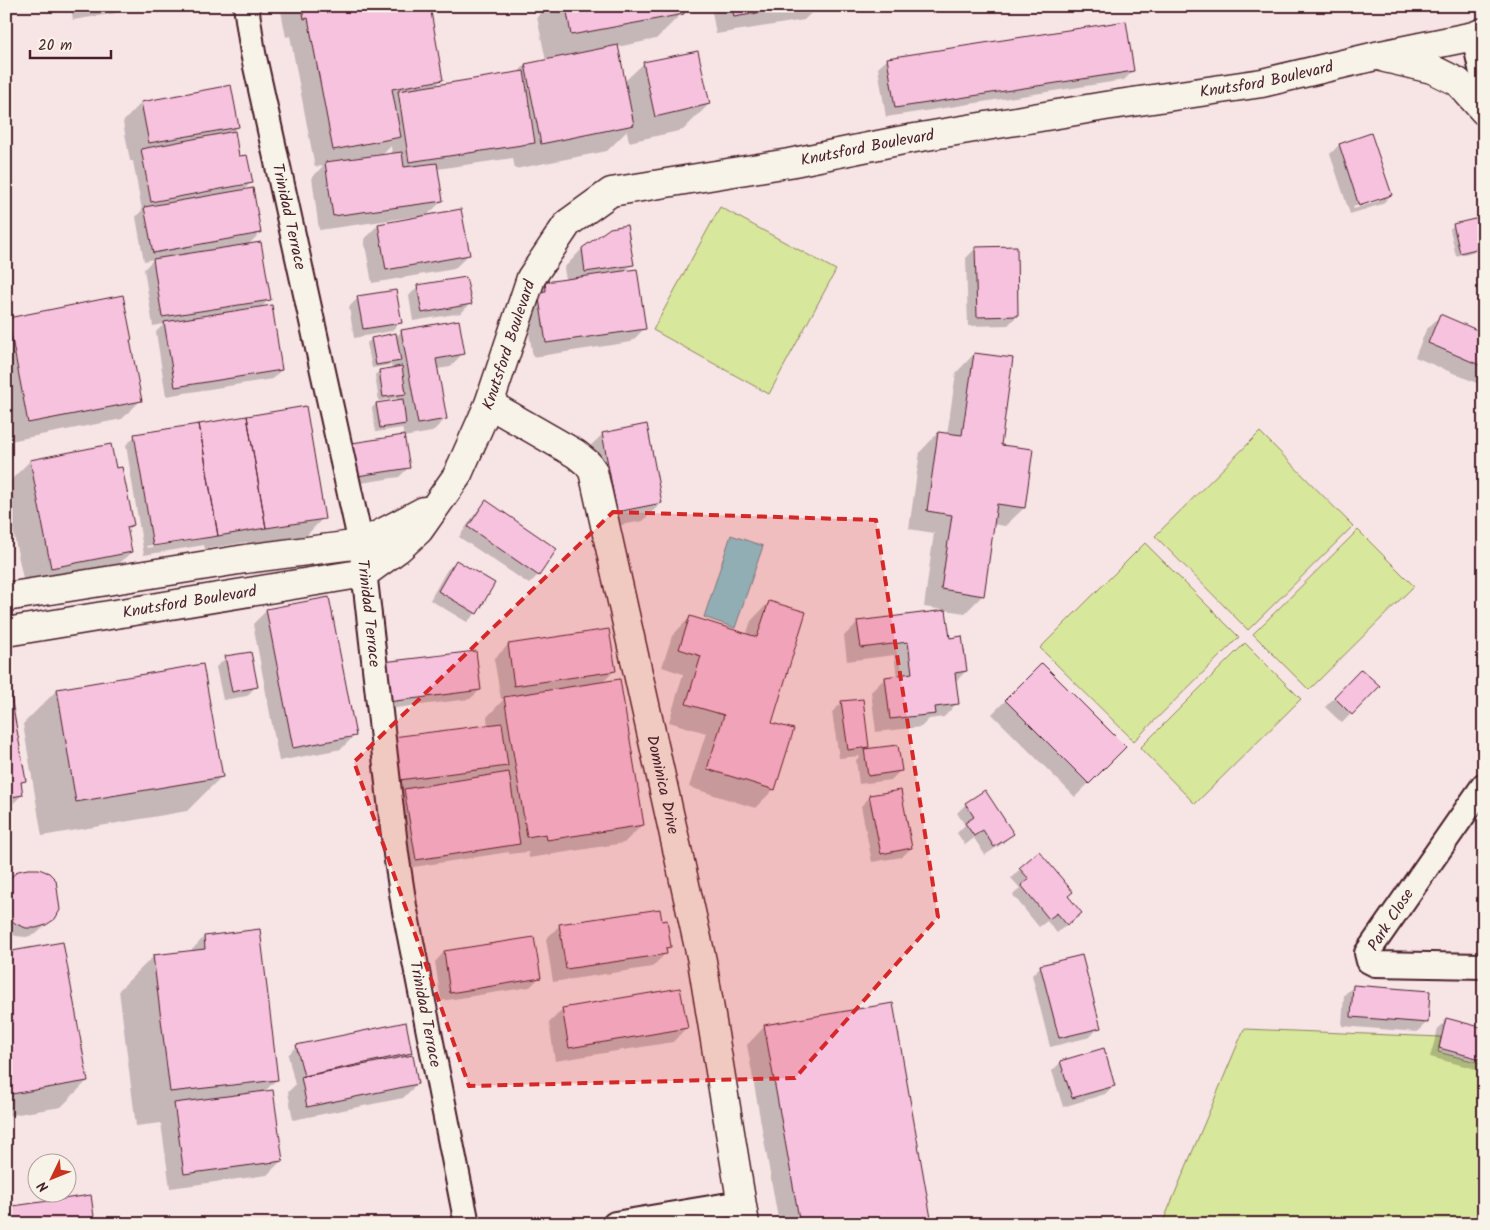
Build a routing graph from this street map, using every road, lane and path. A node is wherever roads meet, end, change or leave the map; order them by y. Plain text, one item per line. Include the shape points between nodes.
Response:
1 (246, 6) edge
2 (1479, 34) edge
3 (1376, 56) junction
4 (1484, 82) edge
5 (1484, 111) edge
6 (488, 404) junction
7 (436, 505) junction
8 (361, 544) junction
9 (365, 573) junction
10 (6, 596) edge
11 (6, 632) edge
12 (1484, 786) edge
13 (1484, 966) edge
14 (743, 1213) edge
15 (467, 1224) edge
16 (615, 1224) edge

1 - 8 street, Trinidad Terrace via 253,53
2 - 3 main road, Knutsford Boulevard
2 - 4 street
3 - 5 main road via 1432,68 1458,82
3 - 6 main road, Knutsford Boulevard via 1262,83 1105,106 611,192 568,223 531,278
6 - 7 main road, Knutsford Boulevard via 457,476
6 - 14 main road, Dominica Drive via 576,454 593,471 702,961
7 - 8 main road, Knutsford Boulevard
7 - 9 main road, Knutsford Boulevard via 419,530
8 - 9 street, Trinidad Terrace
8 - 10 main road, Knutsford Boulevard
9 - 11 main road, Knutsford Boulevard
9 - 15 street, Trinidad Terrace via 404,906
12 - 13 street, Park Close via 1367,953 1369,961 1375,964
14 - 16 street

